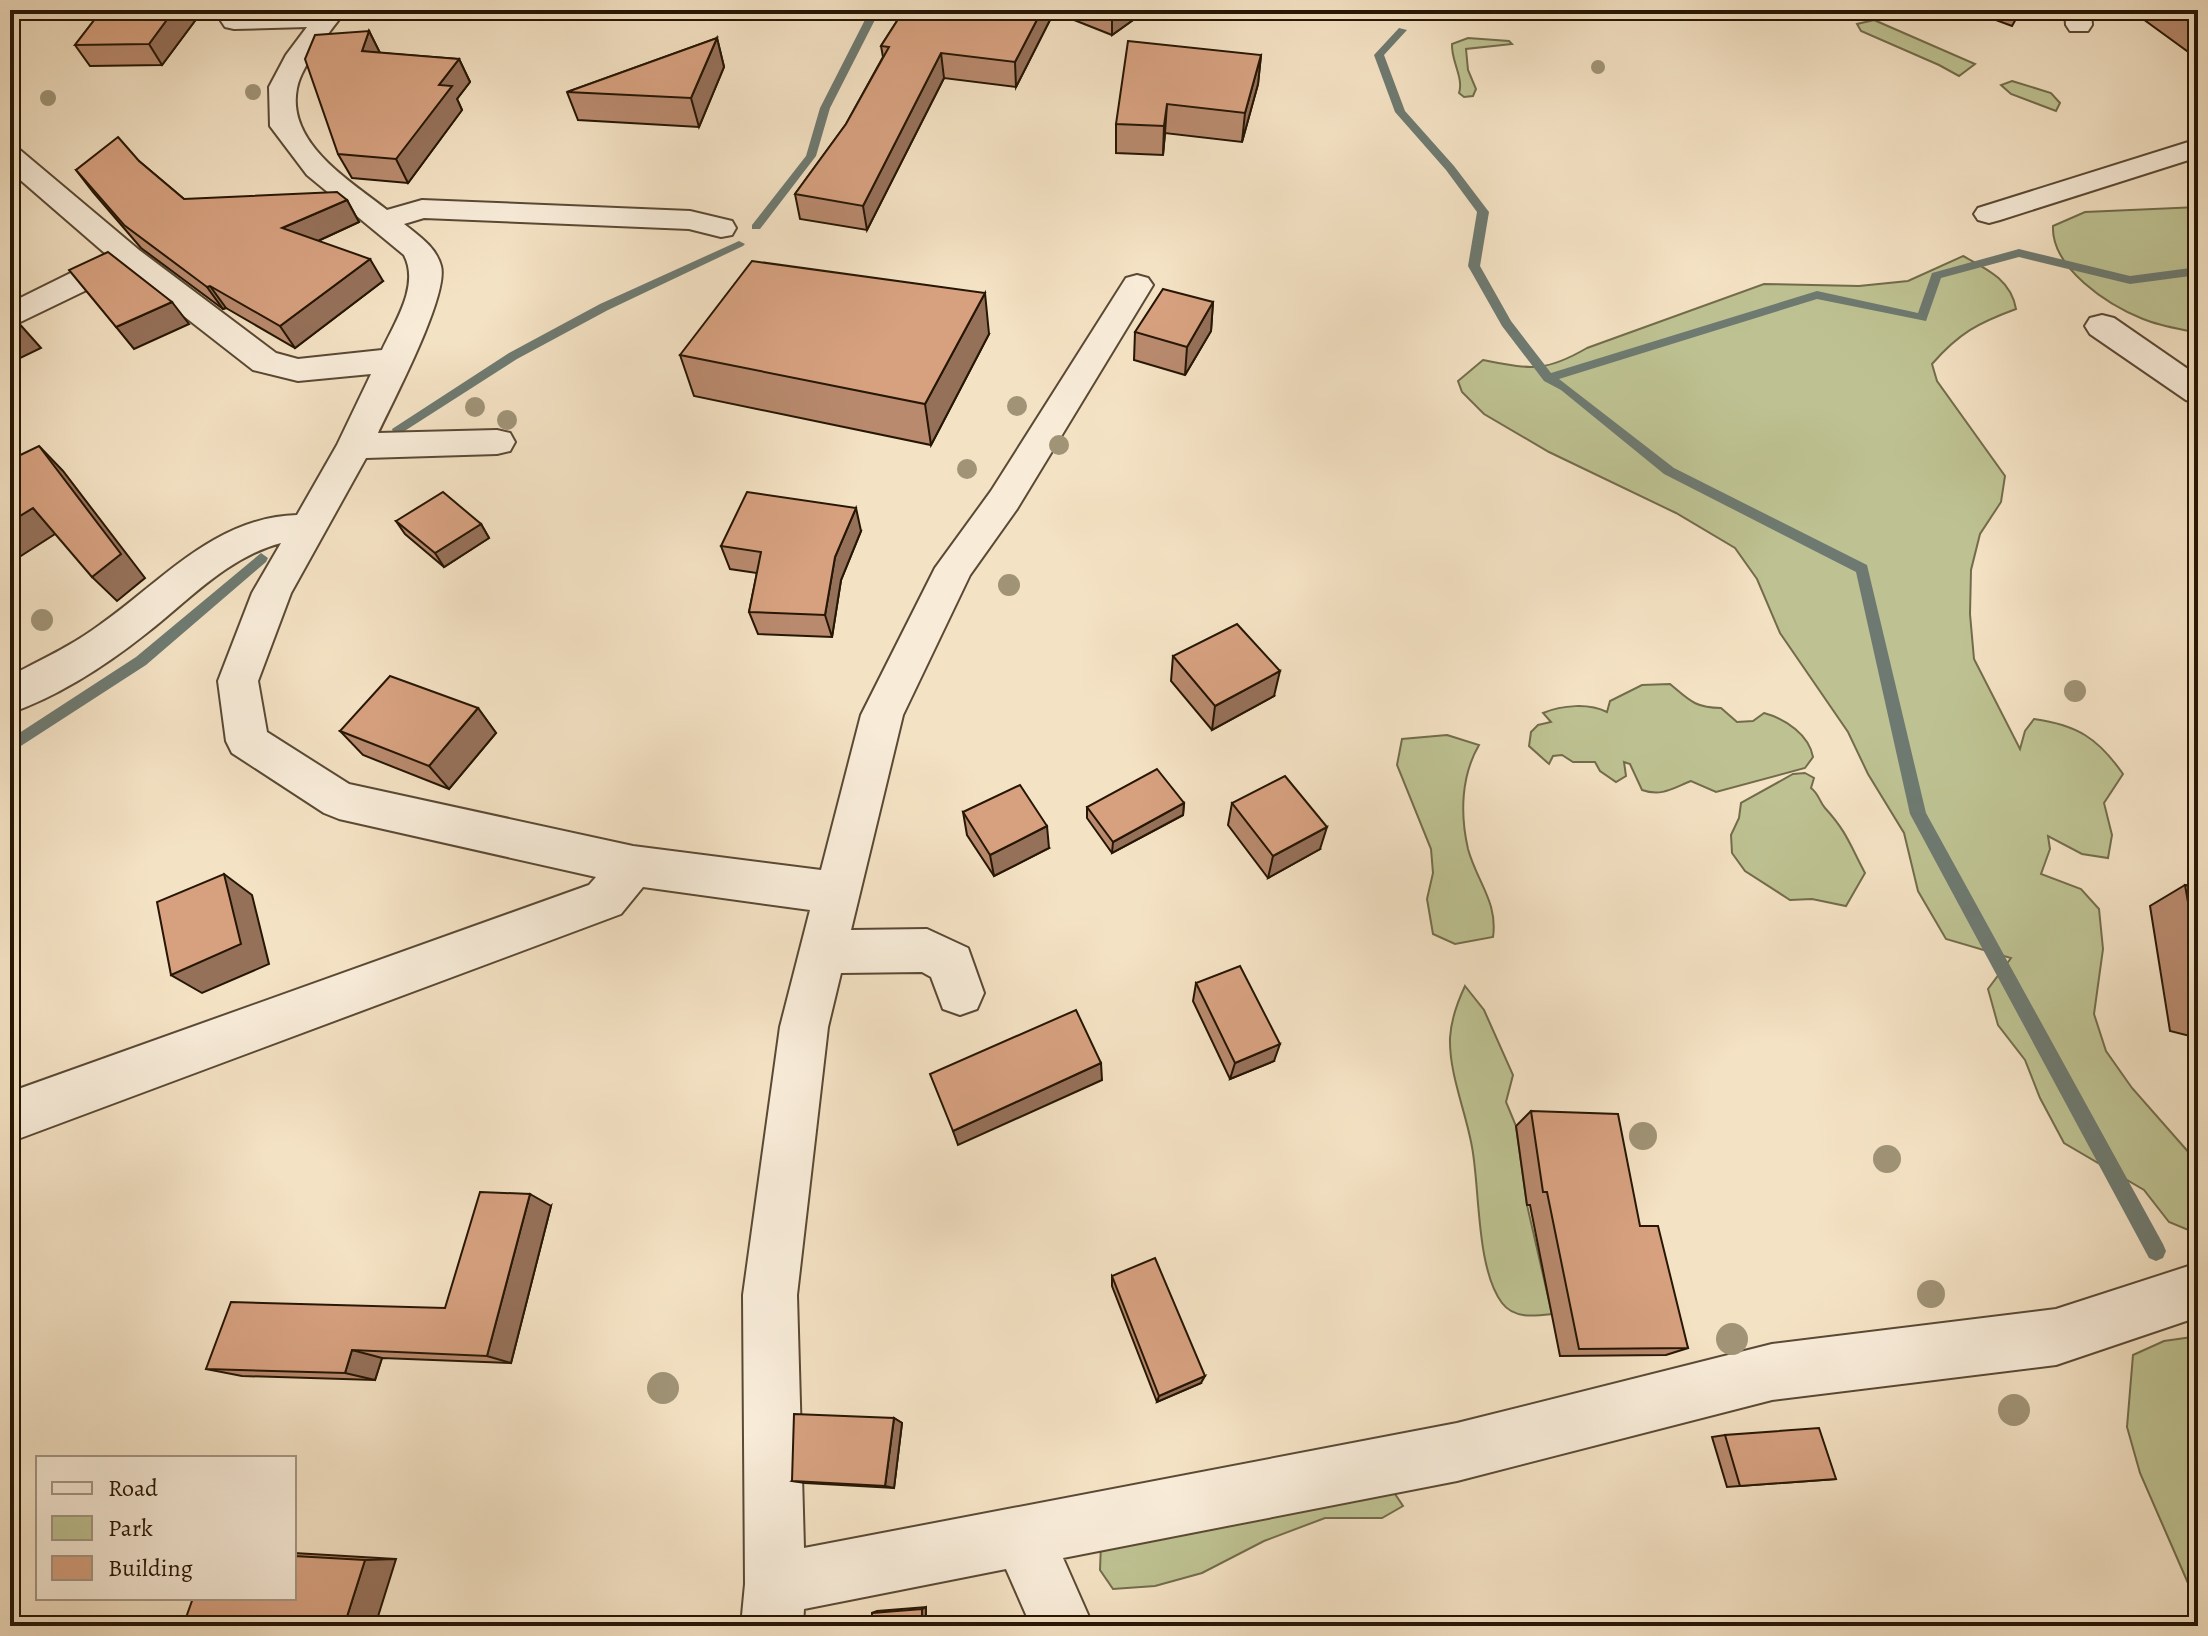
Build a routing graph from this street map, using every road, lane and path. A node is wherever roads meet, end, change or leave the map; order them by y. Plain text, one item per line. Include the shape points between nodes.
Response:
1 (330, 14) edge
2 (234, 21) dead end
3 (2198, 148) edge
4 (10, 156) edge
5 (1989, 214) dead end
6 (383, 221) junction
7 (721, 228) dead end
8 (128, 257) junction
9 (1137, 285) dead end
10 (10, 316) edge
11 (2102, 326) dead end
12 (395, 360) junction
13 (2198, 392) edge
14 (497, 442) dead end
15 (355, 445) junction
16 (308, 529) junction
17 (10, 696) edge
18 (633, 866) junction
19 (838, 893) junction
20 (823, 952) junction
21 (960, 993) dead end
22 (10, 1117) edge
23 (2198, 1290) edge
24 (1022, 1535) junction
25 (774, 1605) edge
26 (1062, 1626) edge

1 - 2 street
1 - 6 street via 283,87 284,126 317,169
3 - 5 street
4 - 8 street
6 - 7 street via 422,209 690,220
6 - 12 street via 417,250 426,267 421,302
8 - 10 street
8 - 12 street via 265,362 298,370
9 - 19 street via 1004,500 947,581 882,715
11 - 13 street
12 - 15 street
14 - 15 street
15 - 16 street
16 - 17 street via 287,527 232,545 114,637
16 - 18 street via 272,593 238,681 247,741 339,800
18 - 19 street
18 - 22 street via 605,900
19 - 20 street
20 - 21 street via 927,950 951,963
20 - 25 street via 804,1027 770,1295
23 - 24 street via 2056,1337 1772,1372 1457,1452
24 - 25 street
24 - 26 street

